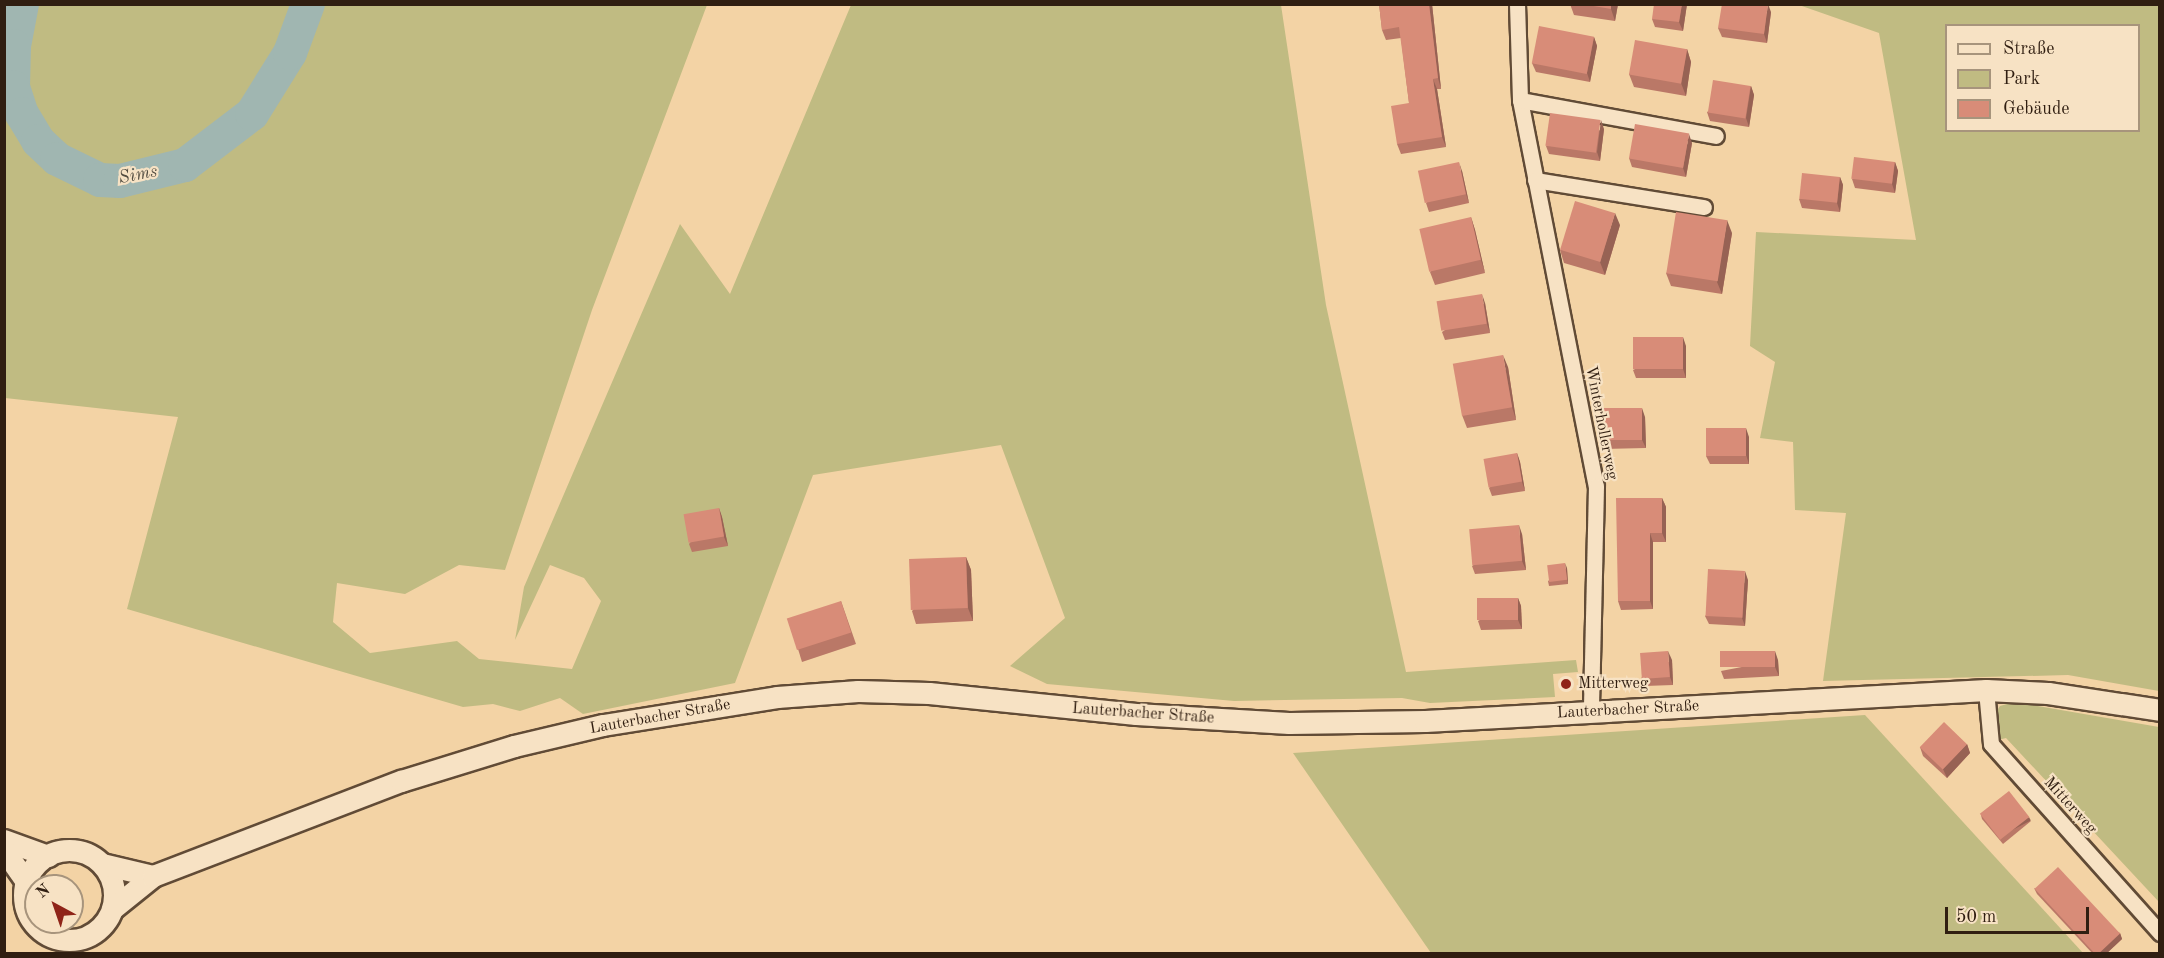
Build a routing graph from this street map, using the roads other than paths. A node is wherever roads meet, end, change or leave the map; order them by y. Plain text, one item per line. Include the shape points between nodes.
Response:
1 (1517, 4) edge
2 (1520, 100) junction
3 (1716, 136) dead end
4 (1535, 180) junction
5 (1704, 207) dead end
6 (1986, 690) junction
7 (2160, 710) edge
8 (1591, 713) junction
9 (4, 840) edge
10 (4, 850) edge
11 (48, 855) junction
12 (102, 864) junction
13 (31, 874) edge
14 (153, 876) junction
15 (24, 879) edge
16 (112, 909) junction
17 (2160, 933) edge
18 (45, 934) edge
19 (92, 943) edge
20 (61, 946) edge

1 - 2 street, Winterhollerweg
2 - 3 street
2 - 4 street, Winterhollerweg
4 - 5 street
4 - 8 street, Winterhollerweg via 1596,486
6 - 7 street, Lauterbacher Straße via 2048,693
6 - 8 street, Lauterbacher Straße
6 - 17 street, Mitterweg via 1991,744
8 - 14 street, Lauterbacher Straße via 1289,723 1113,712 929,693 858,691 777,698 603,725 514,746 389,785
9 - 11 street
10 - 15 street
11 - 12 street via 59,851 82,852
11 - 13 street
12 - 14 street
12 - 16 street via 113,885
14 - 16 street, Lauterbacher Straße
16 - 19 street
18 - 20 street
19 - 20 street via 79,940

